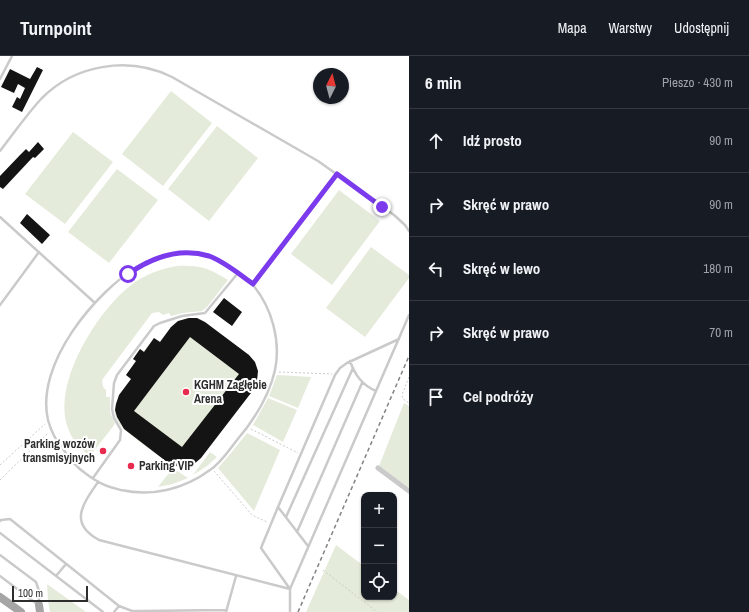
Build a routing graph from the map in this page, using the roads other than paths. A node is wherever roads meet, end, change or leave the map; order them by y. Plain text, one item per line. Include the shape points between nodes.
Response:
1 (12, 56) edge
2 (0, 79) edge
3 (0, 150) edge
4 (337, 174) junction
5 (0, 217) edge
6 (409, 231) edge
7 (39, 252) junction
8 (238, 273) junction
9 (253, 284) junction
10 (13, 288) junction
11 (16, 290) dead end
12 (95, 303) junction
13 (0, 305) edge
14 (409, 316) edge
15 (399, 339) junction
16 (350, 361) junction
17 (352, 368) junction
18 (362, 383) junction
19 (376, 391) junction
20 (378, 468) dead end
21 (93, 478) junction
22 (98, 482) junction
23 (409, 491) edge
24 (278, 507) junction
25 (286, 517) junction
26 (0, 521) edge
27 (297, 532) junction
28 (0, 534) edge
29 (308, 546) junction
30 (0, 556) edge
31 (66, 564) junction
32 (0, 576) edge
33 (56, 576) junction
34 (236, 576) junction
35 (290, 589) junction
36 (0, 597) edge
37 (119, 606) junction
38 (40, 609) edge
39 (227, 611) edge
40 (21, 612) edge
41 (103, 612) edge
42 (114, 612) edge
43 (140, 612) edge
44 (290, 612) edge

1 - 2 lane
3 - 4 lane via 42,99 57,85 92,69 131,65 165,74 318,160
4 - 6 lane via 394,216
4 - 9 lane
5 - 7 lane
7 - 10 lane
7 - 12 lane
8 - 9 lane
8 - 12 lane via 208,256 172,254 141,265 117,282
8 - 21 lane via 205,313 182,316 154,326 117,375 113,385 112,409 122,435
9 - 22 lane via 271,317 277,356 266,397 248,428 212,469 180,487 149,493 130,492
10 - 11 lane
10 - 13 lane
12 - 21 lane via 67,340 56,362 47,397 48,421 56,440 80,469
14 - 15 lane
15 - 16 lane
15 - 19 lane
16 - 17 lane
16 - 24 lane via 335,375
17 - 18 lane
17 - 25 lane
18 - 19 lane
18 - 27 lane
19 - 29 lane
20 - 23 street
21 - 22 lane
22 - 34 lane via 83,503 81,511 81,520 89,535 98,540
24 - 25 lane
24 - 35 lane via 261,548
25 - 27 lane
26 - 31 lane via 10,519
27 - 29 lane
28 - 33 lane
29 - 35 lane
30 - 38 lane via 36,582 40,591
31 - 33 lane
31 - 37 lane
32 - 38 lane
33 - 41 lane
34 - 35 lane
34 - 39 lane
35 - 44 lane
36 - 40 main road
37 - 42 lane
37 - 43 lane
39 - 43 lane

